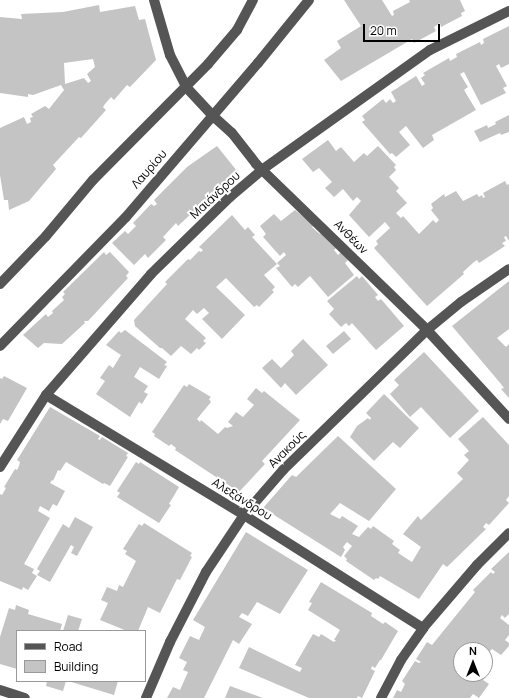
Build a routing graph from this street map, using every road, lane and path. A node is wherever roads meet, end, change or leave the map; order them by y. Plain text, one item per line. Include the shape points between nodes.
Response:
1 (154, 0) edge
2 (253, 0) edge
3 (309, 0) edge
4 (509, 11) edge
5 (186, 87) junction
6 (212, 116) junction
7 (263, 169) junction
8 (509, 269) edge
9 (0, 284) edge
10 (427, 330) junction
11 (0, 346) edge
12 (46, 395) junction
13 (509, 419) edge
14 (0, 467) edge
15 (244, 515) junction
16 (509, 533) edge
17 (423, 628) junction
18 (0, 690) edge
19 (24, 698) edge
20 (146, 698) edge
21 (381, 698) edge

1 - 5 street, Ανθέων via 161,29 177,72
2 - 5 street via 238,30
3 - 6 street, Λαυρίου
4 - 7 street, Μαιάνδρου via 430,50
5 - 6 street, Ανθέων
5 - 9 street via 93,180 46,236
6 - 7 street, Ανθέων
6 - 11 street, Λαυρίου via 126,217
7 - 10 street, Ανθέων
7 - 12 street, Μαιάνδρου via 230,197 151,274
8 - 10 street, Ανακούς via 461,302
10 - 13 street, Ανθέων
10 - 15 street, Ανακούς via 283,470
12 - 14 street, Μαιάνδρου
12 - 15 street, Αλεξάνδρου
15 - 17 street, Αλεξάνδρου
15 - 20 street, Ανακούς via 206,572 170,642
16 - 17 street via 476,565
17 - 21 street via 401,660
18 - 19 street

